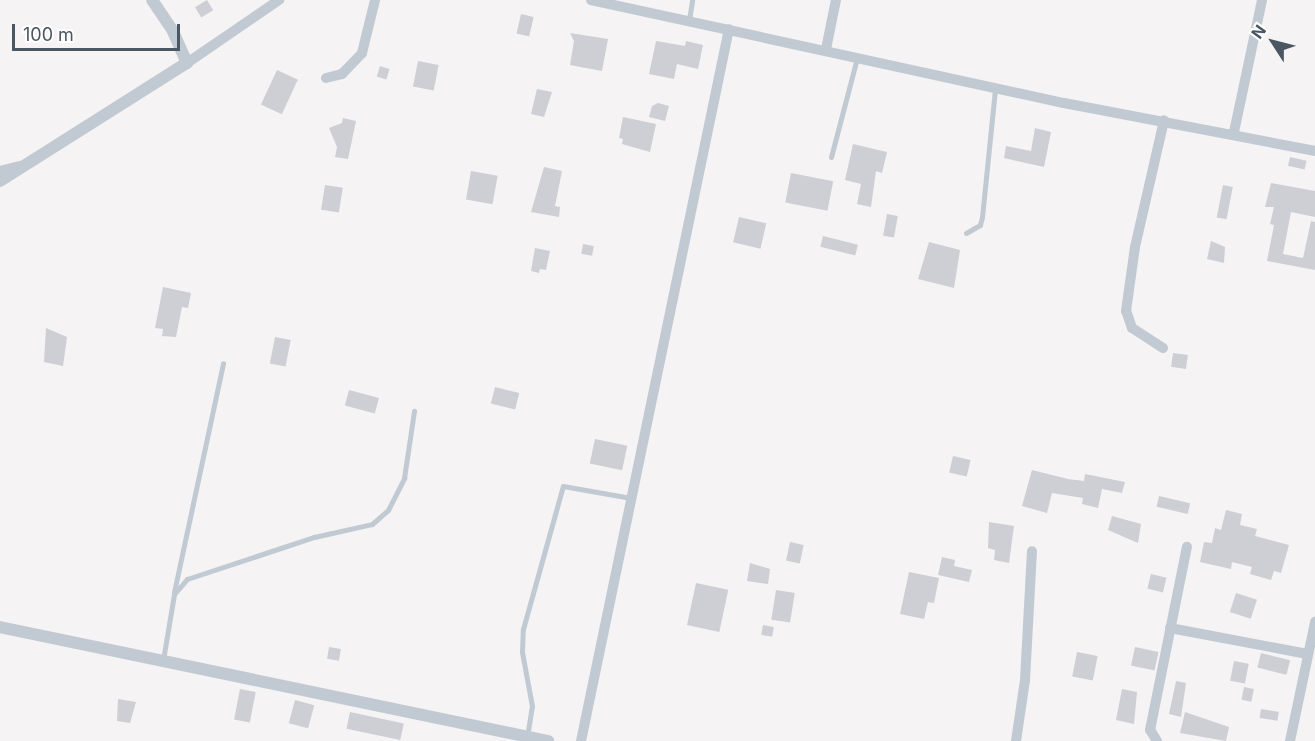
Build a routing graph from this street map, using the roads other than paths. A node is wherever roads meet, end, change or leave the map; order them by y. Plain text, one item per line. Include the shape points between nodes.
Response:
1 (152, 0) edge
2 (279, 0) edge
3 (375, 0) edge
4 (591, 0) edge
5 (692, 0) edge
6 (836, 0) edge
7 (1262, 0) edge
8 (689, 20) junction
9 (729, 29) junction
10 (826, 49) junction
11 (857, 57) junction
12 (187, 63) junction
13 (326, 78) dead end
14 (995, 87) junction
15 (1164, 120) junction
16 (1234, 132) junction
17 (1315, 151) edge
18 (831, 157) dead end
19 (23, 166) junction
20 (0, 171) edge
21 (0, 181) edge
22 (966, 233) dead end
23 (1163, 348) dead end
24 (223, 363) dead end
25 (414, 411) dead end
26 (633, 498) junction
27 (1187, 547) dead end
28 (1032, 551) dead end
29 (174, 594) junction
30 (1315, 622) edge
31 (0, 627) edge
32 (1170, 628) junction
33 (1308, 654) junction
34 (162, 661) junction
35 (526, 739) edge
36 (548, 741) edge
37 (581, 741) edge
38 (1016, 741) edge
39 (1157, 741) edge
40 (1290, 741) edge

1 - 12 street via 173,31
2 - 12 street
3 - 13 street via 362,53 342,74
4 - 8 street
5 - 8 lane
6 - 10 street
7 - 16 street
8 - 9 street
9 - 10 street
9 - 26 street
10 - 11 street
11 - 14 street
11 - 18 lane
12 - 19 street
14 - 15 street
14 - 22 lane via 982,217 980,225
15 - 16 street
15 - 23 street via 1135,247 1126,311 1132,328
16 - 17 street
19 - 20 street
19 - 21 street
24 - 29 lane
25 - 29 lane via 404,478 388,510 372,524 314,537 201,574 187,579
26 - 35 lane via 563,486 523,629 522,652 532,706
26 - 37 street
27 - 32 street
28 - 38 street via 1025,680
29 - 34 lane
30 - 33 street
31 - 34 street
32 - 33 street
32 - 39 street via 1150,730
33 - 40 street
34 - 35 street
35 - 36 street

